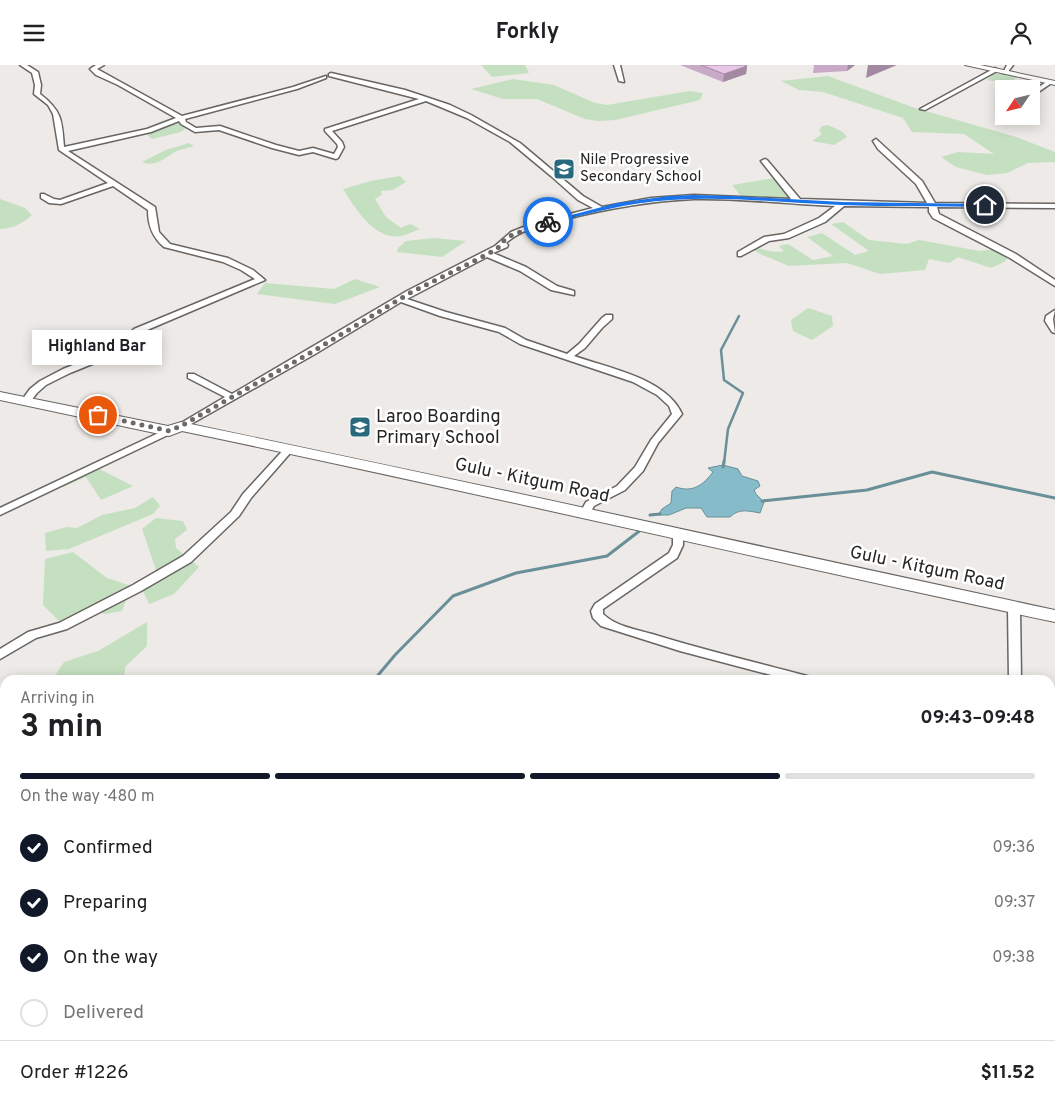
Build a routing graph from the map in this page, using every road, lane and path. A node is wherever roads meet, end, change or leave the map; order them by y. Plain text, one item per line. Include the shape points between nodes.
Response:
1 (23, 65) edge
2 (101, 65) edge
3 (617, 65) edge
4 (969, 65) edge
5 (1007, 69) edge
6 (995, 70) junction
7 (622, 81) dead end
8 (1052, 82) edge
9 (1040, 89) edge
10 (425, 99) junction
11 (922, 109) dead end
12 (181, 118) junction
13 (876, 141) dead end
14 (62, 150) junction
15 (765, 161) dead end
16 (113, 184) junction
17 (44, 196) dead end
18 (798, 202) junction
19 (586, 204) junction
20 (842, 204) junction
21 (932, 206) junction
22 (1055, 206) edge
23 (601, 209) junction
24 (584, 212) junction
25 (488, 254) junction
26 (741, 254) dead end
27 (1055, 284) edge
28 (571, 293) dead end
29 (400, 299) junction
30 (1055, 313) edge
31 (609, 317) dead end
32 (1055, 330) edge
33 (569, 357) junction
34 (190, 376) dead end
35 (0, 396) edge
36 (231, 397) junction
37 (27, 400) junction
38 (175, 428) junction
39 (289, 449) junction
40 (0, 512) edge
41 (586, 513) junction
42 (678, 534) junction
43 (1014, 608) junction
44 (1055, 616) edge
45 (0, 655) edge
46 (789, 675) edge
47 (1015, 675) edge

1 - 14 street via 36,74 37,94 51,105 59,122
2 - 12 street via 93,69 98,74
3 - 7 street
4 - 6 street
5 - 6 street
5 - 8 street
6 - 11 street
8 - 9 street
10 - 12 street via 387,87 328,76 295,89
10 - 12 street via 327,130 340,143 336,157 313,150 300,153 274,147 220,128 195,130
10 - 19 street via 453,108 511,141
12 - 14 street via 149,131
13 - 21 street via 919,183
14 - 16 street
15 - 18 street
16 - 17 street via 61,202
16 - 37 street via 152,209 153,227 162,242 173,248 230,262 261,280 131,334 120,349 66,369 37,387
18 - 20 street
18 - 23 street via 694,197
19 - 23 street
19 - 24 street
20 - 21 street
20 - 26 street via 822,220 786,236 767,239
21 - 22 street
21 - 27 street via 936,217 1013,256
23 - 24 street
24 - 25 street via 550,222
25 - 28 street via 524,269 554,288
25 - 29 street
29 - 33 street via 502,329 523,342
29 - 36 street
30 - 32 street via 1049,318
31 - 33 street
33 - 41 street via 636,380 660,393 677,414 622,488 590,504
34 - 36 street
35 - 37 main road, Gulu - Kitgum Road
36 - 38 street
37 - 38 main road, Gulu - Kitgum Road
38 - 39 main road, Gulu - Kitgum Road
38 - 40 street
39 - 41 main road, Gulu - Kitgum Road
39 - 45 street via 246,496 235,514 187,559 63,626 32,635
41 - 42 main road, Gulu - Kitgum Road
42 - 43 main road, Gulu - Kitgum Road
42 - 46 street via 678,545 673,555 599,607 600,619 654,640
43 - 44 main road, Gulu - Kitgum Road
43 - 47 street

